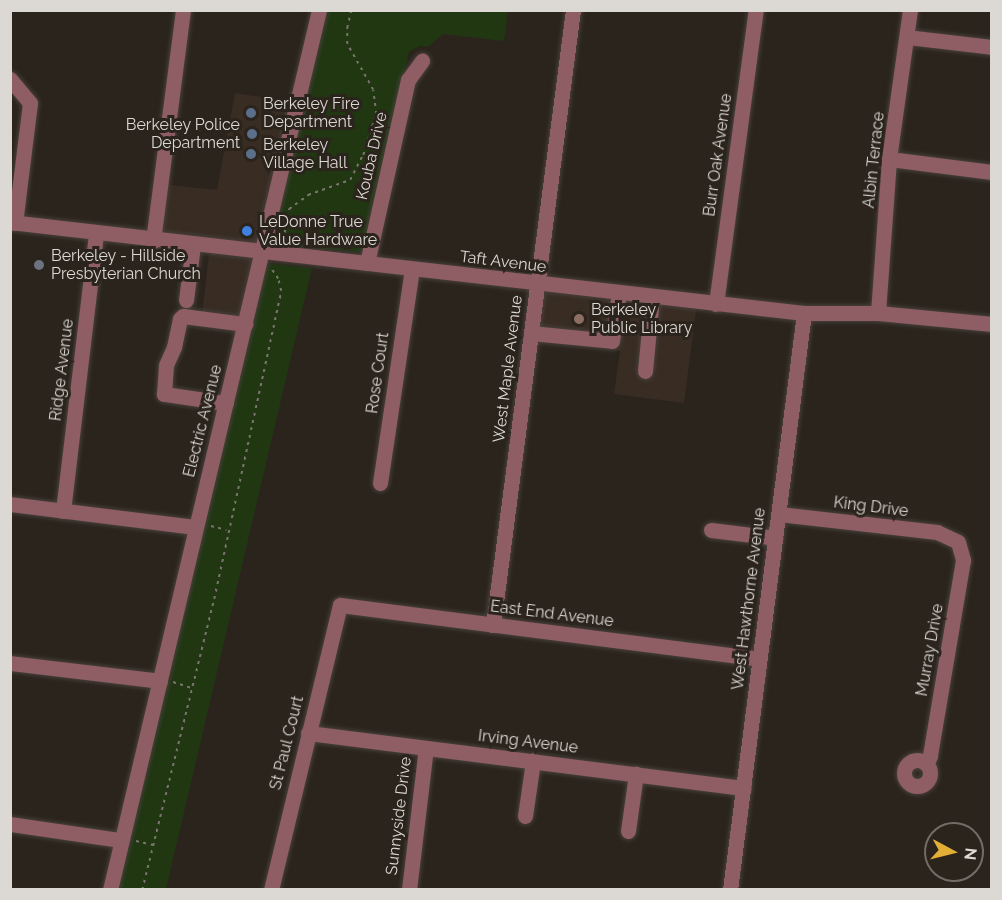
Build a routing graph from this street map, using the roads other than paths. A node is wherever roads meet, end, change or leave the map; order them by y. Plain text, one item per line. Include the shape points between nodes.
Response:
1 (183, 10) edge
2 (320, 10) edge
3 (573, 10) edge
4 (756, 10) edge
5 (910, 10) edge
6 (907, 37) junction
7 (992, 48) edge
8 (422, 61) dead end
9 (10, 79) edge
10 (889, 159) junction
11 (992, 172) edge
12 (13, 223) edge
13 (96, 234) junction
14 (153, 241) junction
15 (193, 245) junction
16 (261, 253) junction
17 (367, 263) junction
18 (412, 269) junction
19 (537, 284) junction
20 (619, 293) junction
21 (652, 297) junction
22 (186, 300) dead end
23 (716, 304) junction
24 (804, 313) junction
25 (878, 313) junction
26 (245, 324) junction
27 (992, 324) edge
28 (531, 333) junction
29 (645, 371) dead end
30 (226, 403) junction
31 (381, 483) dead end
32 (10, 504) edge
33 (63, 511) junction
34 (779, 514) junction
35 (195, 524) junction
36 (711, 530) dead end
37 (776, 538) junction
38 (958, 542) joint
39 (340, 605) joint
40 (493, 625) junction
41 (759, 659) junction
42 (10, 663) edge
43 (160, 679) junction
44 (308, 733) junction
45 (426, 748) junction
46 (533, 761) junction
47 (926, 764) dead end
48 (636, 774) junction
49 (744, 788) junction
50 (525, 816) dead end
51 (10, 824) edge
52 (628, 831) dead end
53 (121, 838) junction
54 (110, 890) edge
55 (271, 890) edge
56 (409, 890) edge
57 (730, 890) edge

1 - 14 street
2 - 16 street, Electric Avenue
3 - 19 street, West Maple Avenue
4 - 23 street, Burr Oak Avenue
5 - 6 street, Albin Terrace
6 - 7 street
6 - 10 street, Albin Terrace
8 - 17 street, Kouba Drive via 408,80
9 - 12 street via 30,103
10 - 11 street
10 - 25 street, Albin Terrace
12 - 13 street, Taft Avenue
13 - 14 street, Taft Avenue
13 - 33 street, Ridge Avenue
14 - 15 street, Taft Avenue
15 - 16 street, Taft Avenue
15 - 22 street
16 - 17 street, Taft Avenue
16 - 26 street, Electric Avenue
17 - 18 street, Taft Avenue
18 - 19 street, Taft Avenue
18 - 31 street, Rose Court
19 - 20 street, Taft Avenue
19 - 28 street, West Maple Avenue
20 - 21 street, Taft Avenue
20 - 28 street via 612,341
21 - 23 street, Taft Avenue
21 - 29 street
23 - 24 street, Taft Avenue
24 - 25 street, Taft Avenue
24 - 34 street, West Hawthorne Avenue
25 - 27 street, Taft Avenue
26 - 30 street, Electric Avenue
26 - 30 street via 183,316 166,365 164,394
28 - 40 street, West Maple Avenue
30 - 35 street, Electric Avenue
32 - 33 street
33 - 35 street
34 - 37 street, West Hawthorne Avenue
34 - 38 street, King Drive via 937,532
35 - 43 street, Electric Avenue
36 - 37 street
37 - 41 street, West Hawthorne Avenue
38 - 47 street, Murray Drive via 963,560
39 - 40 street, East End Avenue
39 - 44 street, St Paul Court
40 - 41 street, East End Avenue
41 - 49 street, West Hawthorne Avenue
42 - 43 street
43 - 53 street, Electric Avenue
44 - 45 street, Irving Avenue
44 - 55 street, St Paul Court
45 - 46 street, Irving Avenue
45 - 56 street, Sunnyside Drive
46 - 48 street, Irving Avenue
46 - 50 street
48 - 49 street, Irving Avenue
48 - 52 street
49 - 57 street, West Hawthorne Avenue
51 - 53 street
53 - 54 street, Electric Avenue

